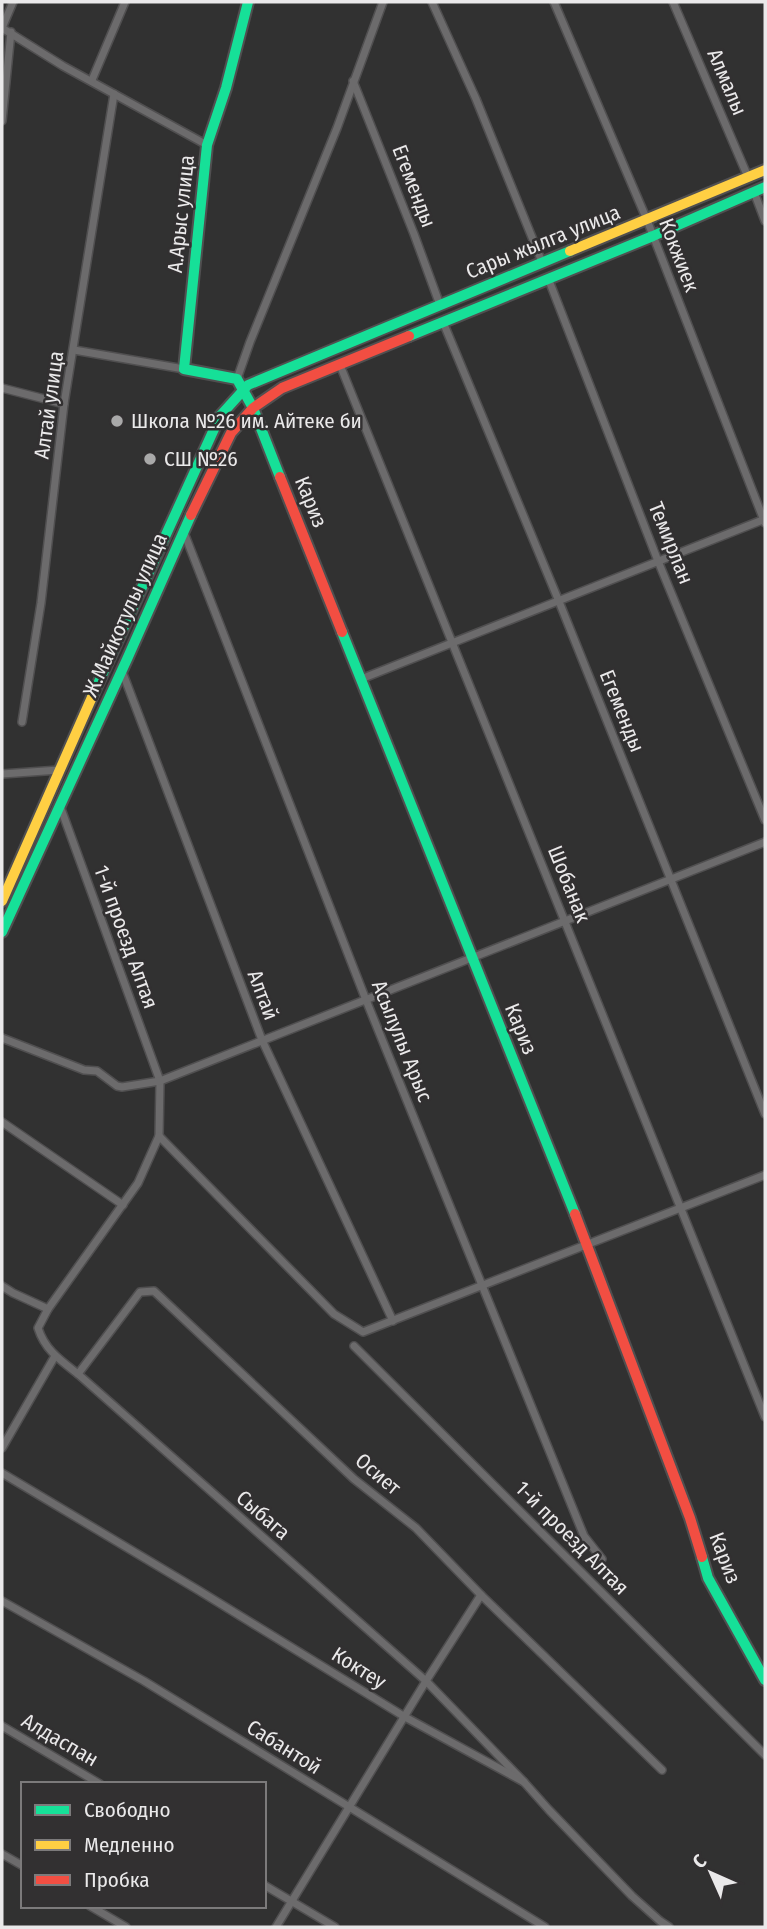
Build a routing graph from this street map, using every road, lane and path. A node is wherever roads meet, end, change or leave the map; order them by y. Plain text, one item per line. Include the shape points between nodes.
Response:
1 (13, 2) edge
2 (125, 2) edge
3 (248, 2) edge
4 (383, 2) edge
5 (432, 2) edge
6 (554, 2) edge
7 (673, 2) edge
8 (2, 28) edge
9 (10, 32) junction
10 (92, 80) junction
11 (353, 80) junction
12 (114, 93) junction
13 (2, 121) edge
14 (207, 145) junction
15 (765, 170) edge
16 (748, 177) junction
17 (765, 187) edge
18 (754, 192) junction
19 (647, 220) junction
20 (765, 221) edge
21 (653, 236) junction
22 (542, 262) junction
23 (548, 278) junction
24 (440, 305) junction
25 (443, 322) junction
26 (335, 348) joint
27 (74, 350) junction
28 (340, 365) junction
29 (184, 369) junction
30 (237, 379) junction
31 (2, 388) edge
32 (244, 390) junction
33 (64, 404) junction
34 (253, 408) junction
35 (765, 521) edge
36 (183, 530) junction
37 (658, 561) junction
38 (558, 599) junction
39 (453, 642) junction
40 (122, 671) junction
41 (361, 679) junction
42 (22, 722) dead end
43 (59, 770) junction
44 (2, 774) edge
45 (59, 805) junction
46 (765, 820) edge
47 (765, 842) edge
48 (19, 861) junction
49 (32, 867) junction
50 (671, 880) junction
51 (2, 901) edge
52 (565, 921) junction
53 (2, 932) edge
54 (472, 958) junction
55 (366, 1000) junction
56 (2, 1038) edge
57 (262, 1040) junction
58 (160, 1081) junction
59 (765, 1114) edge
60 (2, 1122) edge
61 (159, 1136) junction
62 (765, 1175) edge
63 (123, 1205) junction
64 (681, 1207) junction
65 (587, 1244) junction
66 (2, 1286) edge
67 (482, 1286) junction
68 (48, 1309) junction
69 (393, 1321) junction
70 (354, 1346) dead end
71 (55, 1356) junction
72 (78, 1374) junction
73 (765, 1417) edge
74 (2, 1448) edge
75 (2, 1473) edge
76 (602, 1559) dead end
77 (481, 1595) junction
78 (2, 1601) edge
79 (765, 1680) edge
80 (426, 1681) junction
81 (405, 1717) junction
82 (2, 1727) edge
83 (765, 1755) edge
84 (662, 1770) dead end
85 (97, 1782) edge
86 (524, 1782) junction
87 (348, 1808) junction
88 (2, 1854) edge
89 (21, 1865) edge
90 (266, 1886) edge
91 (290, 1902) junction
92 (93, 1908) edge
93 (126, 1927) edge
94 (276, 1927) edge
95 (335, 1927) edge
96 (545, 1927) edge
97 (669, 1927) edge

1 - 8 street
2 - 10 street
3 - 14 street, А.Арыс улица
4 - 11 street
5 - 22 street via 477,99
6 - 19 street, Кокжиек
7 - 16 street, Алмалы
8 - 9 street
9 - 10 street
9 - 13 street
10 - 12 street
11 - 24 street, Егеменды
11 - 30 street
12 - 14 street
12 - 27 street, Алтай улица
14 - 29 street, А.Арыс улица
15 - 16 street, Сары жылга улица
16 - 19 street, Сары жылга улица
17 - 18 street, Сары жылга улица
18 - 20 street
18 - 21 street, Сары жылга улица
19 - 21 street, Кокжиек
19 - 22 street, Сары жылга улица
21 - 23 street, Сары жылга улица
21 - 35 street, Кокжиек
22 - 24 street, Сары жылга улица
23 - 25 street, Сары жылга улица
23 - 37 street, Темирлан
24 - 26 street, Сары жылга улица
25 - 28 street, Сары жылга улица
25 - 38 street, Егеменды
26 - 32 street, Ж.Майкотулы улица
27 - 29 street
27 - 33 street, Алтай улица
28 - 34 street, Ж.Майкотулы улица via 282,388
28 - 39 street, Шобанак
29 - 30 street
30 - 32 street
31 - 33 street
32 - 34 street, Кариз
32 - 43 street, Ж.Майкотулы улица via 220,416
33 - 42 street, Алтай улица
34 - 36 street, Ж.Майкотулы улица via 232,433
34 - 41 street, Кариз
35 - 37 street
36 - 40 street, Ж.Майкотулы улица
36 - 55 street, Асылулы Арыс
37 - 38 street
37 - 46 street, Темирлан
38 - 39 street
38 - 50 street, Егеменды
39 - 41 street
39 - 52 street, Шобанак
40 - 45 street, Ж.Майкотулы улица
40 - 57 street, Алтай
41 - 54 street, Кариз
43 - 44 street
43 - 48 street, Ж.Майкотулы улица
45 - 49 street, Ж.Майкотулы улица
45 - 58 street, 1-й проезд Алтая
47 - 50 street
48 - 49 street
48 - 51 street, Ж.Майкотулы улица
49 - 53 street, Ж.Майкотулы улица
50 - 52 street
50 - 59 street, Егеменды
52 - 54 street
52 - 64 street, Шобанак
54 - 55 street
54 - 65 street, Кариз
55 - 57 street
55 - 67 street, Асылулы Арыс
56 - 58 street via 96,1072 117,1086
57 - 58 street
57 - 69 street, Алтай
58 - 61 street
60 - 63 street
61 - 63 street
61 - 69 street via 334,1314 363,1332
62 - 64 street
63 - 68 street
64 - 65 street
64 - 73 street, Шобанак
65 - 67 street
65 - 79 street, Кариз via 690,1518 708,1578
66 - 68 street
67 - 69 street
67 - 76 street, Асылулы Арыс via 584,1536
68 - 71 street via 38,1328
70 - 83 street, 1-й проезд Алтая
71 - 72 street, Сыбага
71 - 74 street
72 - 77 street, Осиет via 140,1292 154,1291 354,1479 416,1528
72 - 80 street, Сыбага
75 - 81 street, Коктеу
77 - 80 street
77 - 84 street, Осиет
78 - 87 street, Сабантой via 144,1681
80 - 81 street
80 - 86 street, Сыбага
81 - 86 street, Коктеу
81 - 87 street
82 - 85 street, Алдаспан
86 - 97 street, Коктеу via 632,1896
87 - 91 street
87 - 96 street, Сабантой
88 - 89 street
90 - 91 street
91 - 94 street
91 - 95 street
92 - 93 street

